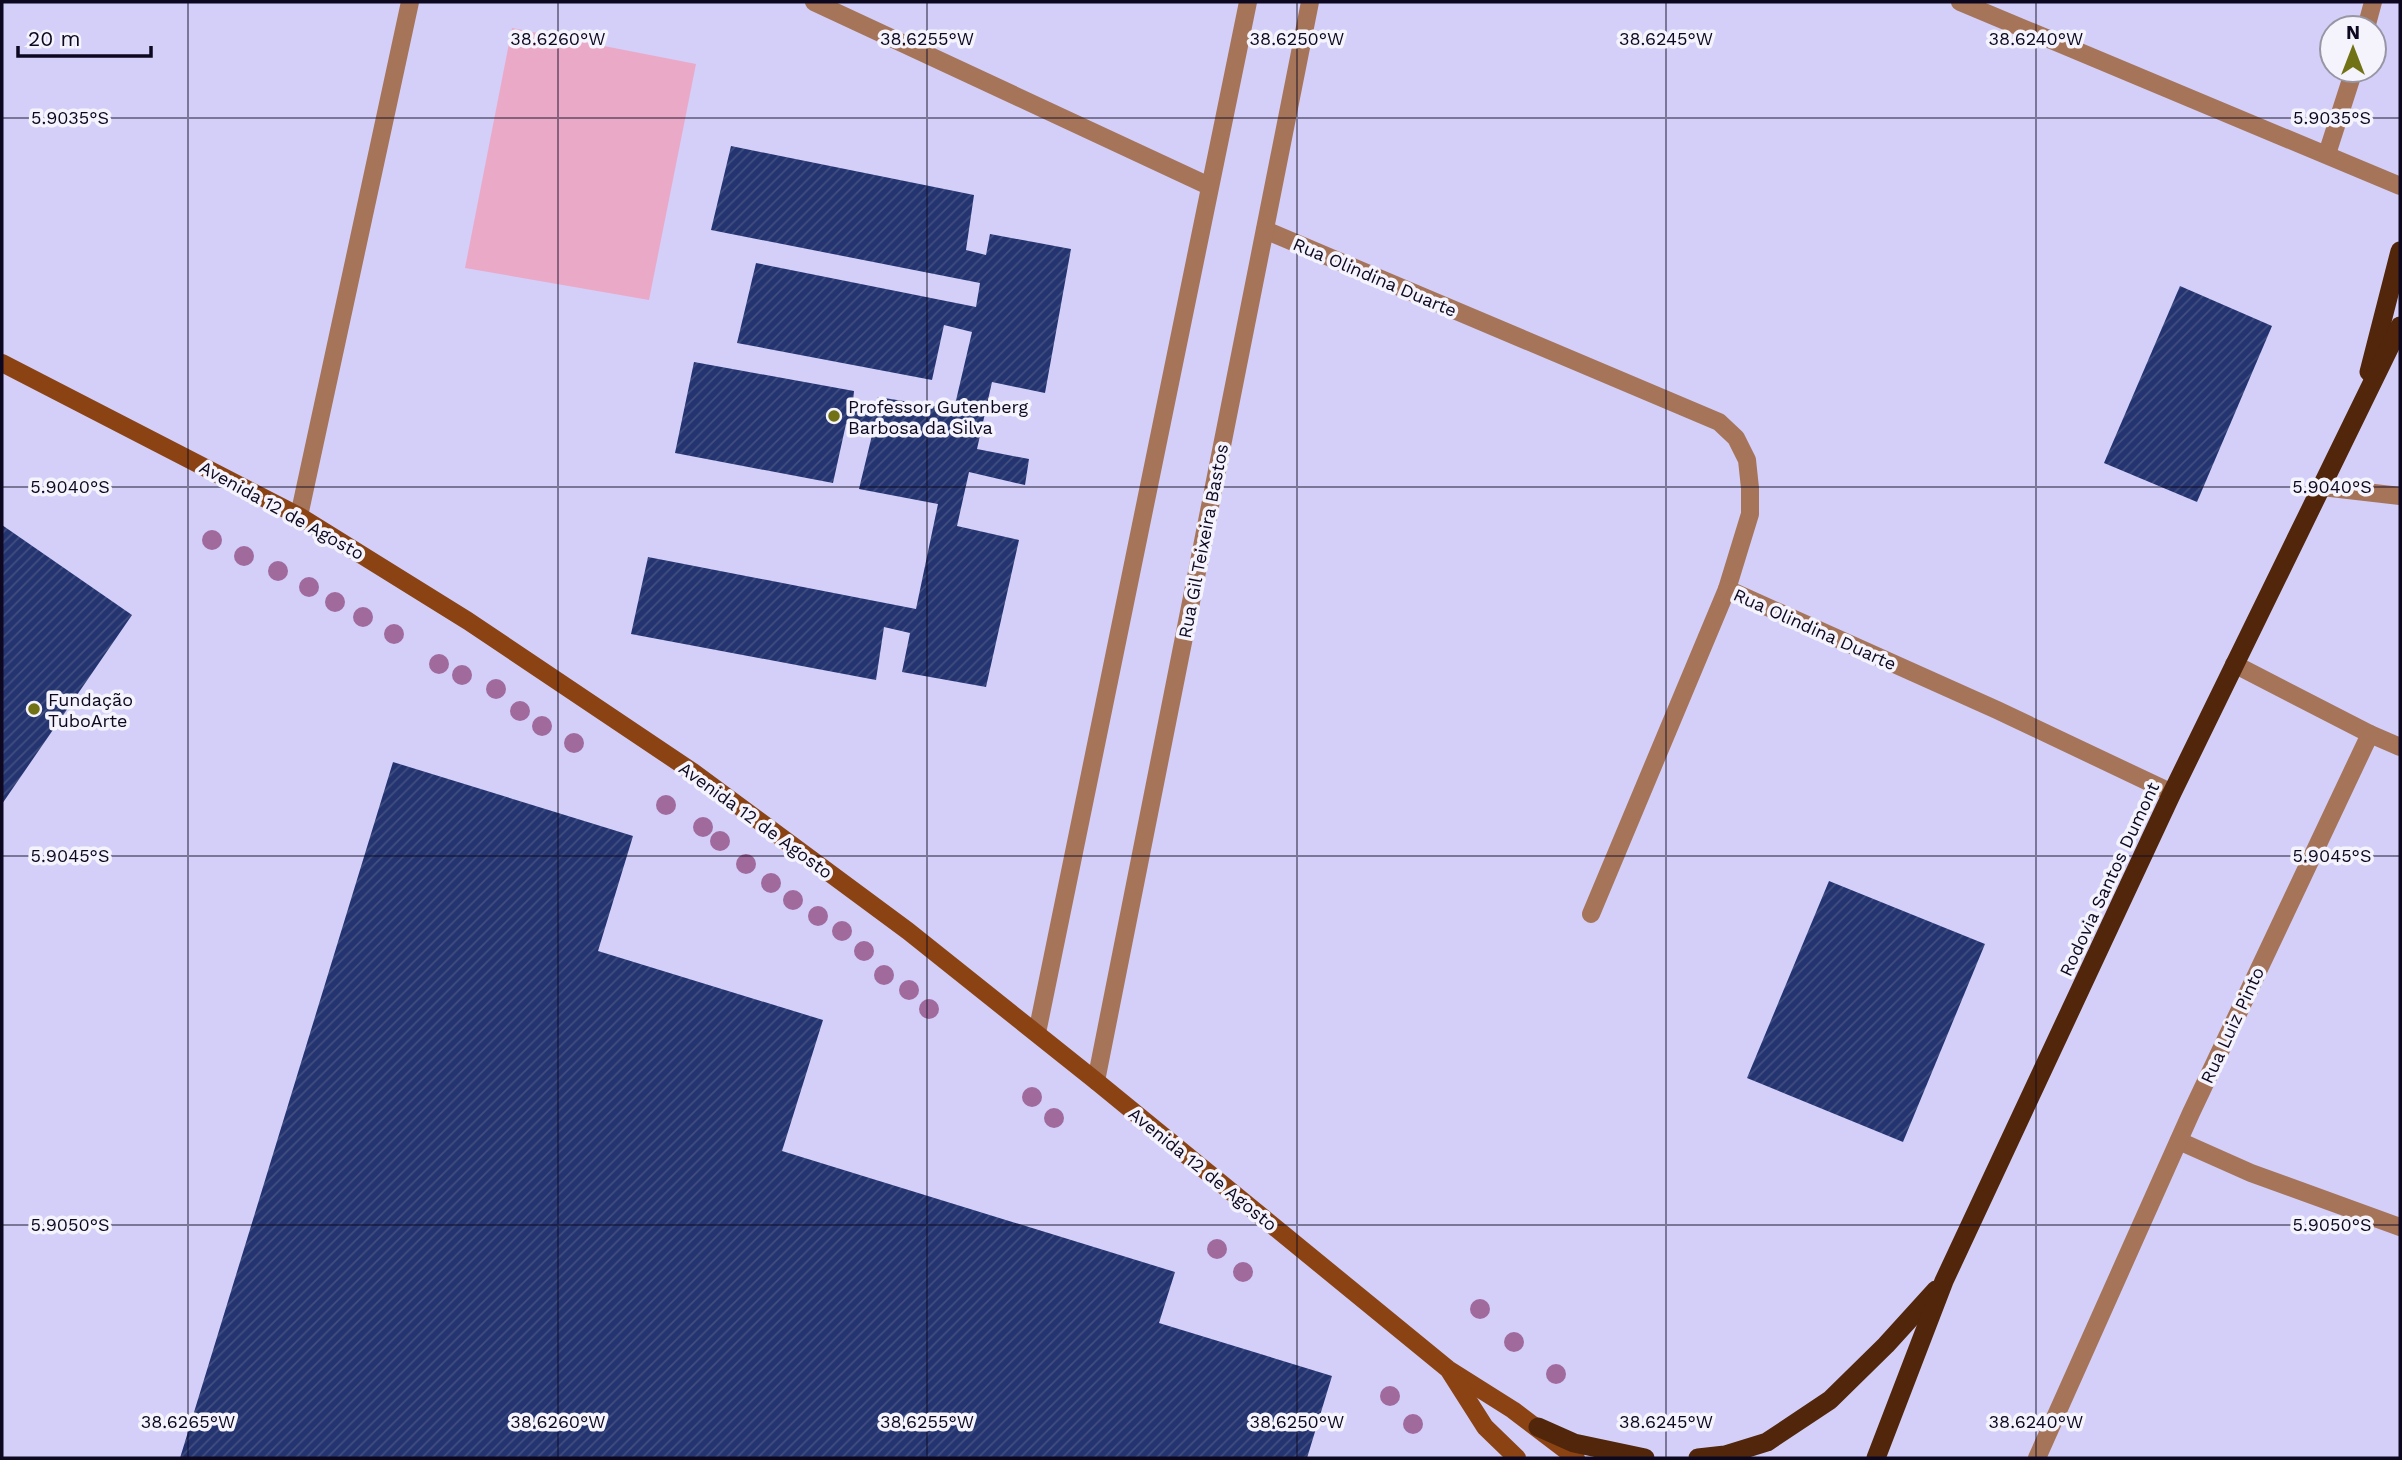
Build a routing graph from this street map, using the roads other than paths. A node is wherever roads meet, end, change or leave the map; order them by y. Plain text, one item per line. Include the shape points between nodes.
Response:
1 (410, 2) edge
2 (814, 2) edge
3 (1248, 2) edge
4 (1310, 2) edge
5 (1960, 2) edge
6 (2350, 84) edge
7 (2328, 154) junction
8 (1209, 186) junction
9 (2400, 186) edge
10 (1265, 230) junction
11 (2400, 251) edge
12 (2400, 326) edge
13 (2, 363) edge
14 (2358, 410) junction
15 (2322, 487) junction
16 (2400, 496) edge
17 (299, 516) junction
18 (1727, 589) junction
19 (2234, 664) junction
20 (2370, 734) junction
21 (2400, 747) edge
22 (2172, 793) junction
23 (1591, 914) dead end
24 (1037, 1033) junction
25 (1096, 1080) junction
26 (2179, 1141) junction
27 (2400, 1227) edge
28 (1944, 1281) junction
29 (1448, 1369) junction
30 (1538, 1427) junction
31 (1517, 1458) edge
32 (1576, 1458) edge
33 (1645, 1458) edge
34 (1698, 1458) edge
35 (1876, 1458) edge
36 (2037, 1458) edge

1 - 17 street
2 - 8 street
3 - 8 street
4 - 10 street, Rua Gil Teixeira Bastos
5 - 7 street
6 - 7 street
7 - 9 street
8 - 24 street
10 - 18 street, Rua Olindina Duarte via 1719,422 1736,439 1747,460 1750,488 1750,514
10 - 25 street, Rua Gil Teixeira Bastos
11 - 14 highway
12 - 14 highway, Rodovia Santos Dumont
13 - 17 main road, Avenida 12 de Agosto
14 - 15 highway, Rodovia Santos Dumont
15 - 16 street
15 - 19 highway, Rodovia Santos Dumont
17 - 24 main road, Avenida 12 de Agosto via 468,621 693,772
18 - 22 street, Rua Olindina Duarte
18 - 23 street
19 - 20 street
19 - 22 highway, Rodovia Santos Dumont
20 - 21 street
20 - 26 street, Rua Luiz Pinto
22 - 28 highway, Rodovia Santos Dumont
24 - 25 main road, Avenida 12 de Agosto
25 - 29 main road, Avenida 12 de Agosto
26 - 27 street via 2251,1173
26 - 36 street, Rua Luiz Pinto
28 - 34 highway via 1830,1400 1767,1442
28 - 35 highway, Rodovia Santos Dumont
29 - 30 main road
29 - 31 main road via 1485,1427
30 - 32 main road
30 - 33 highway via 1574,1443

